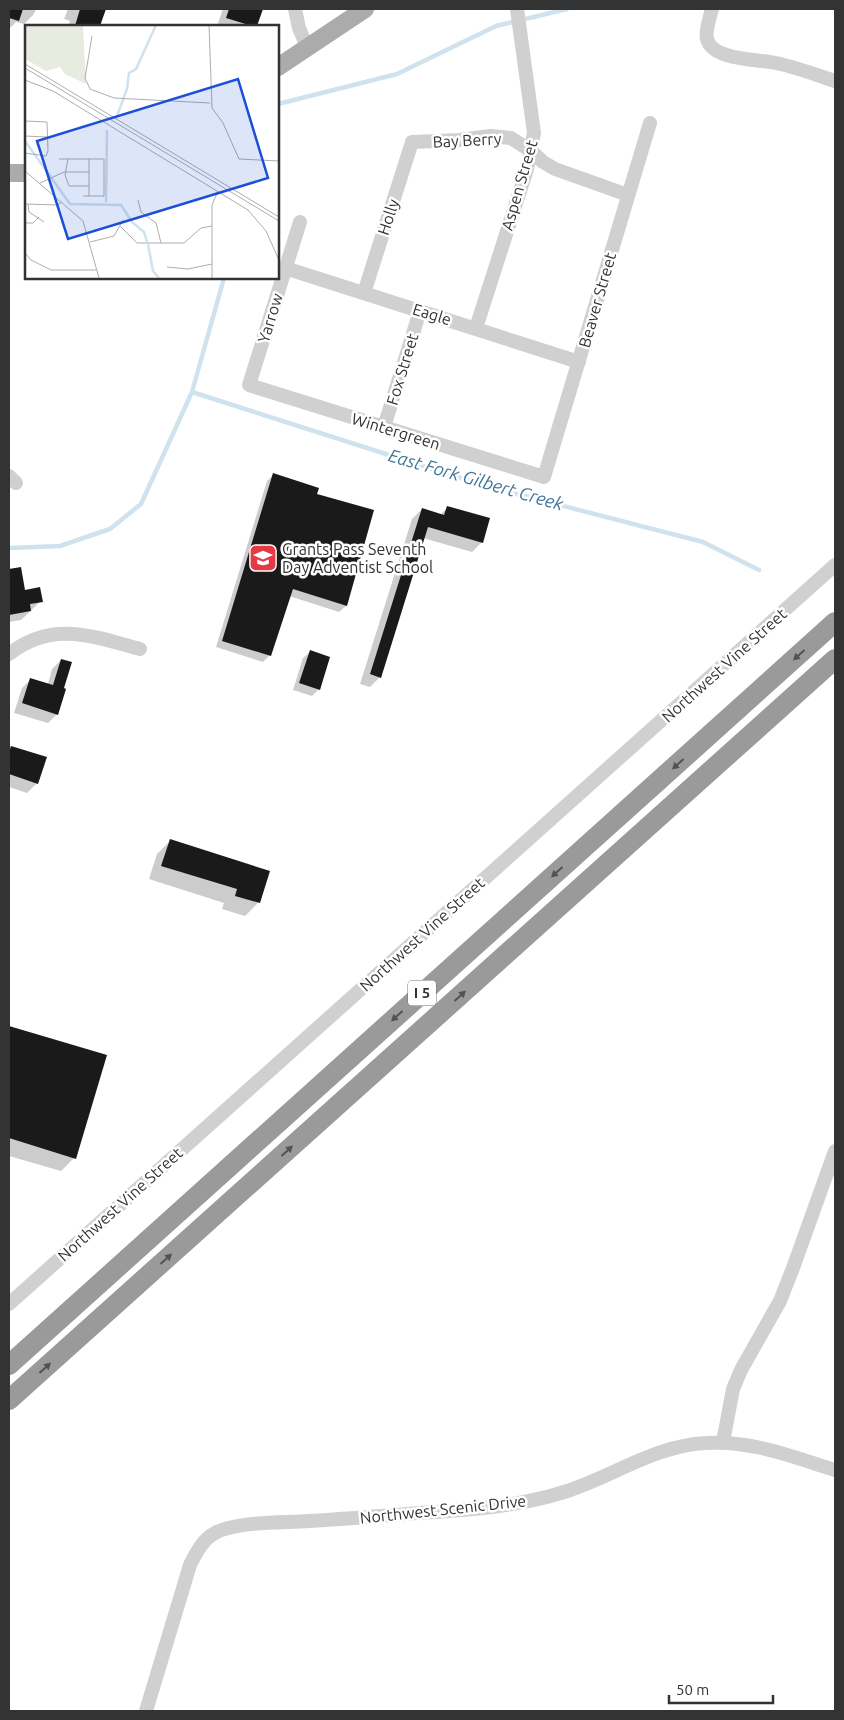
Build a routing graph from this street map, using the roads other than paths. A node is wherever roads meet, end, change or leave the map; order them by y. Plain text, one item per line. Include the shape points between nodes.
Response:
1 (295, 9) edge
2 (366, 9) edge
3 (517, 9) edge
4 (712, 9) edge
5 (307, 47) junction
6 (279, 66) edge
7 (835, 81) edge
8 (650, 123) dead end
9 (412, 142) joint
10 (531, 151) junction
11 (9, 173) edge
12 (25, 173) edge
13 (628, 195) junction
14 (300, 222) dead end
15 (285, 268) junction
16 (364, 292) junction
17 (420, 311) junction
18 (476, 328) junction
19 (579, 362) junction
20 (249, 385) joint
21 (384, 427) junction
22 (544, 477) joint
23 (835, 565) edge
24 (835, 622) edge
25 (140, 650) dead end
26 (9, 654) edge
27 (835, 659) edge
28 (835, 1151) edge
29 (12, 1295) edge
30 (9, 1365) edge
31 (9, 1400) edge
32 (722, 1442) junction
33 (835, 1470) edge
34 (146, 1711) edge

1 - 5 street
2 - 5 main road
3 - 10 street, Aspen Street via 534,133
4 - 7 street via 707,39 714,49 737,58 776,63
5 - 6 main road
8 - 13 street, Beaver Street
9 - 10 street, Bay Berry via 490,136 511,138
9 - 16 street, Holly
10 - 13 street, Bay Berry via 554,168
10 - 18 street, Aspen Street
11 - 12 main road
13 - 19 street, Beaver Street
14 - 15 street, Yarrow
15 - 16 street, Eagle
15 - 20 street, Yarrow
16 - 17 street, Eagle
17 - 18 street, Eagle
17 - 21 street, Fox Street
18 - 19 street, Eagle
19 - 22 street, Beaver Street
20 - 21 street, Wintergreen
21 - 22 street, Wintergreen
23 - 29 street, Northwest Vine Street
24 -> 30 highway, I 5
25 - 26 street via 67,633 35,639
31 -> 27 highway, I 5
28 - 32 street via 787,1284 733,1389
32 - 33 street, Northwest Scenic Drive via 749,1444
32 - 34 street, Northwest Scenic Drive via 680,1446 540,1499 500,1506 248,1524 214,1533 196,1552 190,1565

